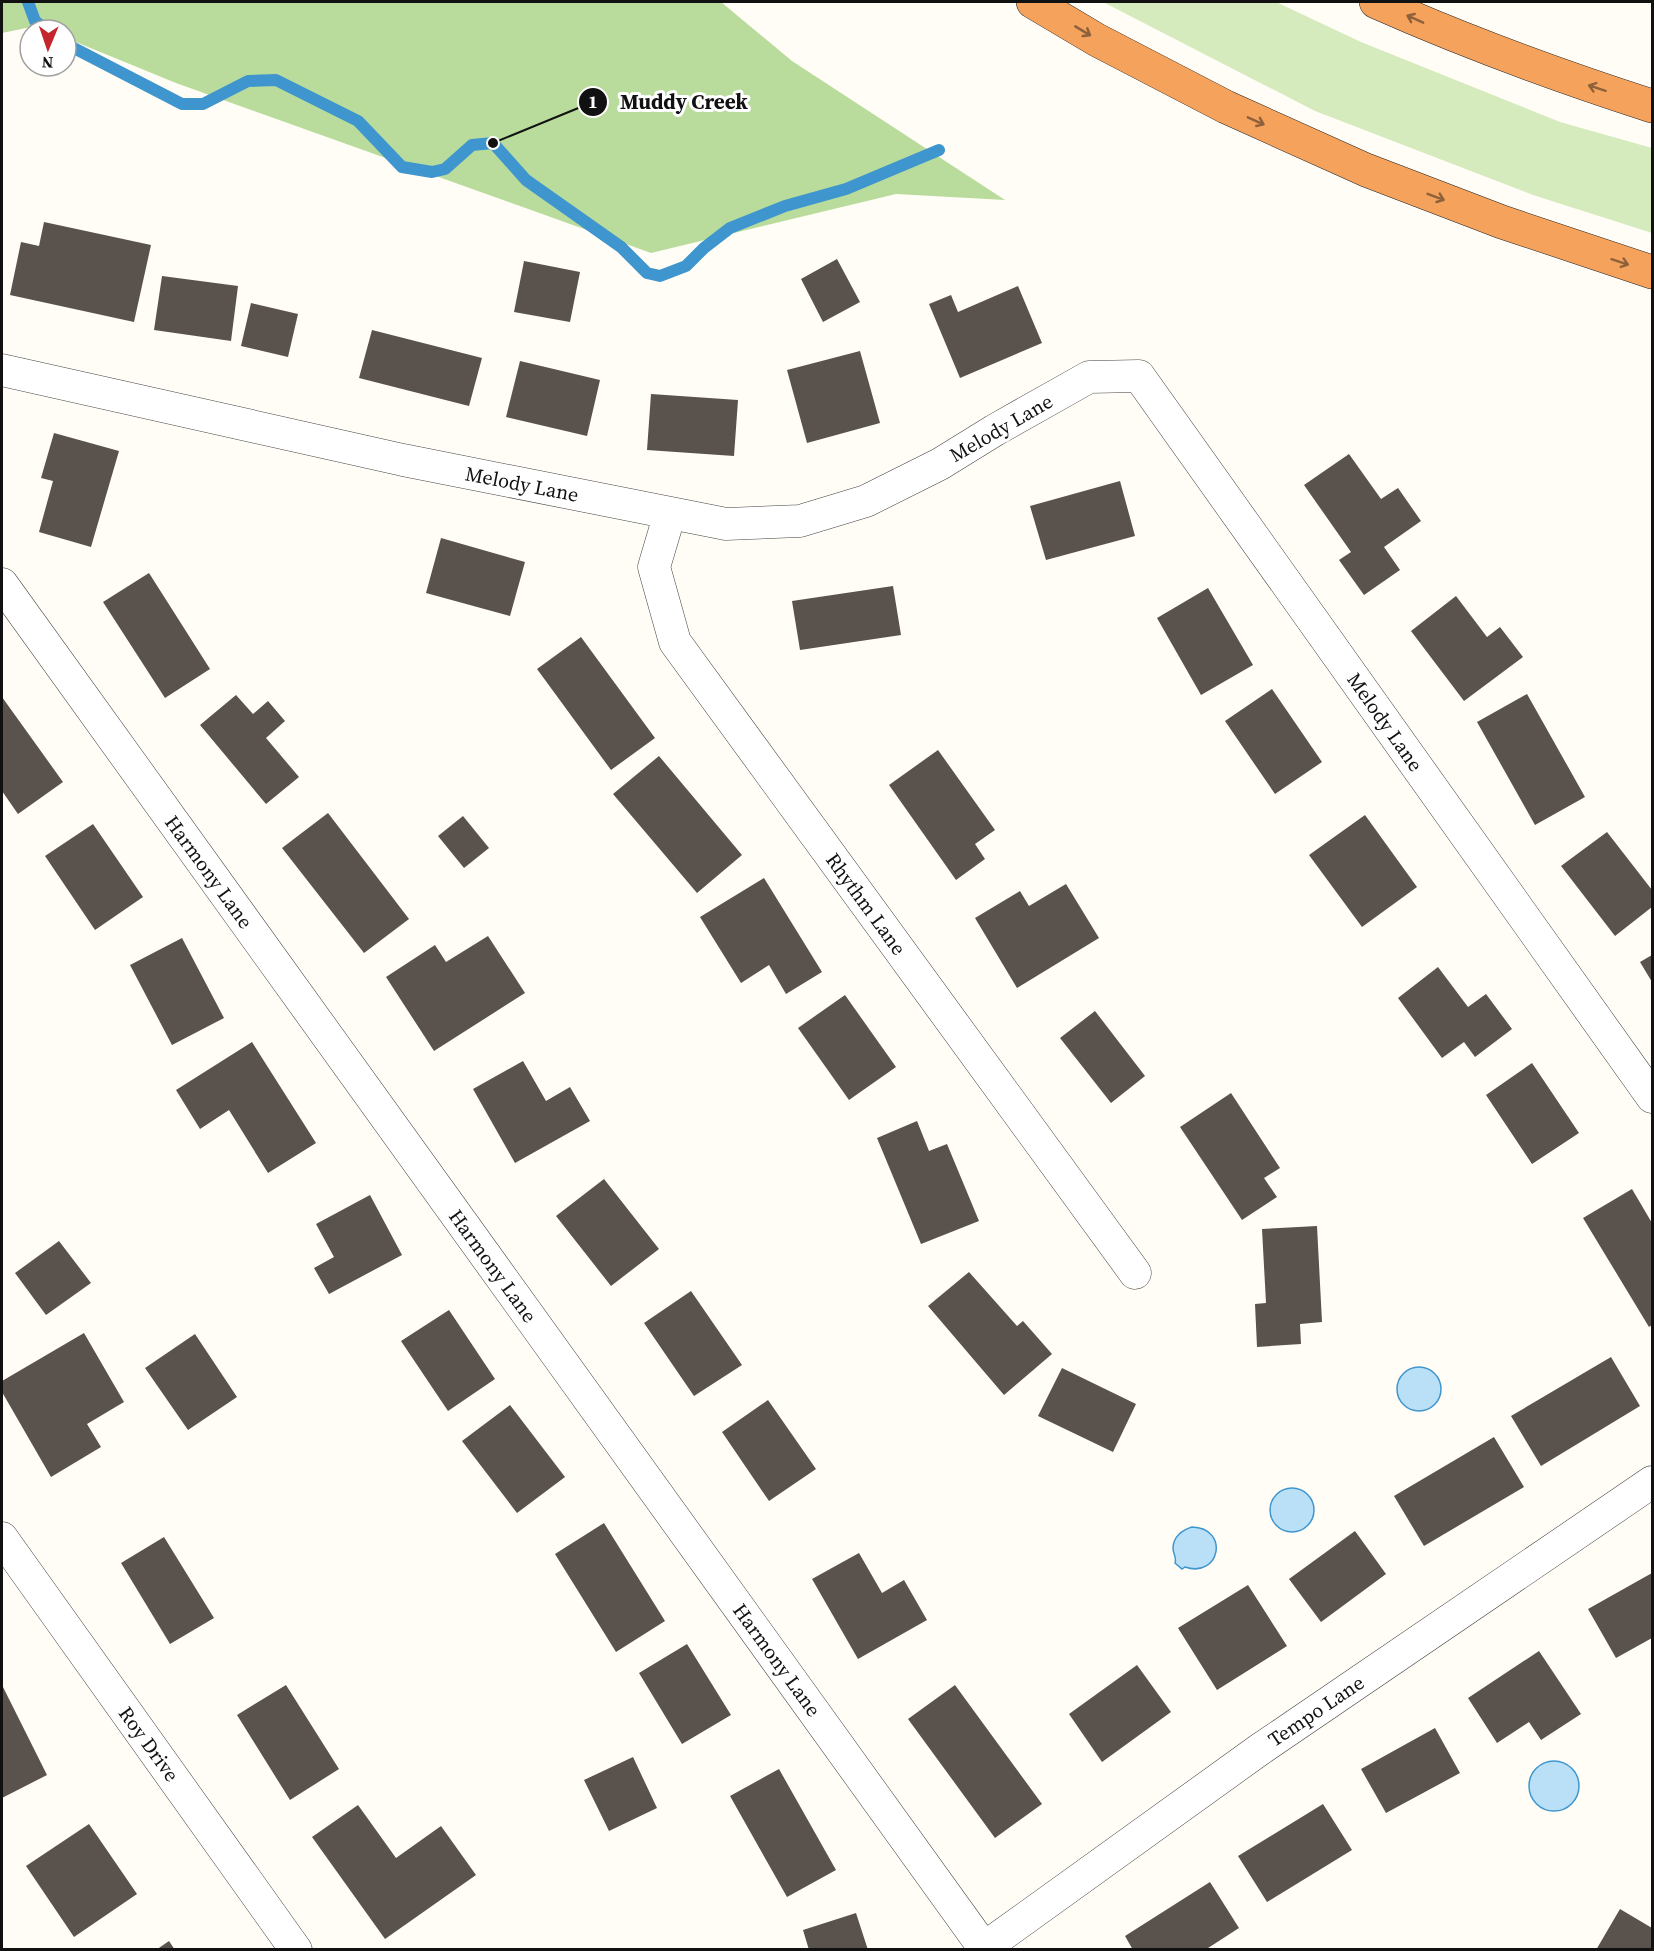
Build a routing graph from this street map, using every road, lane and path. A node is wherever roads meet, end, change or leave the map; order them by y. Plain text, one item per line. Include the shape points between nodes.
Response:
1 (1033, 2) edge
2 (1376, 2) edge
3 (1653, 106) edge
4 (1653, 272) edge
5 (2, 370) edge
6 (670, 513) junction
7 (2, 584) edge
8 (1653, 1097) edge
9 (1135, 1273) dead end
10 (1653, 1482) edge
11 (2, 1538) edge
12 (984, 1948) edge
13 (296, 1950) edge

1 -> 4 highway via 1226,107 1366,170 1502,222
3 -> 2 highway via 1558,75
5 - 6 street, Melody Lane via 403,460
6 - 8 street, Melody Lane via 726,524 800,521 866,501 940,464 1089,377 1139,376
6 - 9 street, Rhythm Lane via 654,567 675,642
7 - 12 street, Harmony Lane
10 - 12 street, Tempo Lane via 1259,1749
11 - 13 street, Roy Drive

